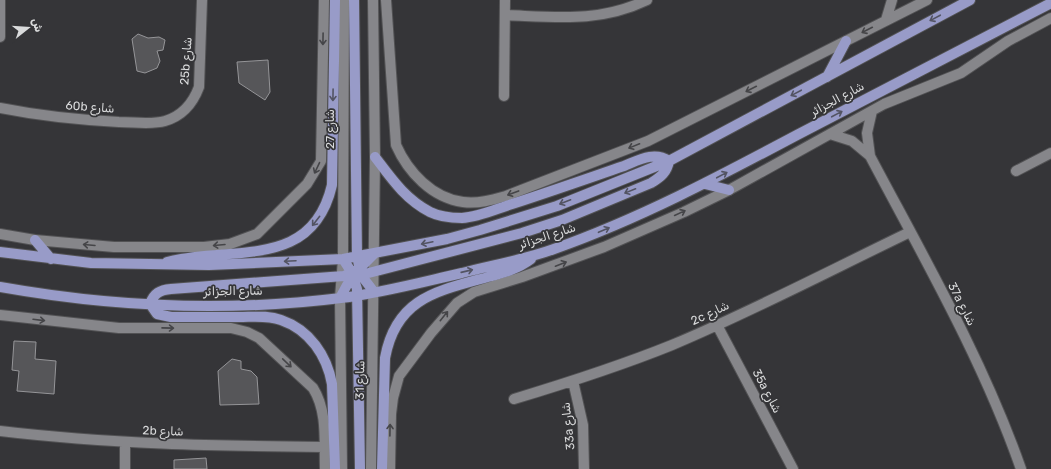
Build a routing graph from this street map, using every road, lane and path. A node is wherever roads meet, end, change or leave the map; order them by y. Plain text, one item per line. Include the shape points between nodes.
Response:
1 (0, 0) edge
2 (202, 0) edge
3 (324, 0) edge
4 (335, 0) edge
5 (344, 0) edge
6 (354, 0) edge
7 (373, 0) edge
8 (386, 0) edge
9 (505, 0) edge
10 (647, 0) edge
11 (892, 0) edge
12 (927, 0) edge
13 (970, 0) edge
14 (1051, 2) edge
15 (505, 15) junction
16 (1051, 18) edge
17 (886, 20) junction
18 (0, 37) edge
19 (846, 41) junction
20 (827, 76) junction
21 (504, 96) dead end
22 (0, 108) edge
23 (872, 111) junction
24 (177, 116) joint
25 (830, 134) junction
26 (1051, 153) edge
27 (375, 156) junction
28 (870, 156) junction
29 (669, 161) junction
30 (1016, 171) dead end
31 (705, 184) junction
32 (730, 190) junction
33 (910, 232) junction
34 (0, 234) edge
35 (35, 240) junction
36 (0, 252) edge
37 (374, 254) junction
38 (537, 255) junction
39 (357, 256) junction
40 (51, 259) junction
41 (343, 259) junction
42 (153, 265) junction
43 (374, 271) junction
44 (357, 274) junction
45 (342, 276) junction
46 (0, 287) edge
47 (374, 292) junction
48 (358, 295) junction
49 (340, 298) junction
50 (150, 304) junction
51 (0, 315) edge
52 (717, 325) junction
53 (573, 381) junction
54 (514, 399) dead end
55 (0, 431) edge
56 (125, 442) junction
57 (324, 447) junction
58 (125, 469) edge
59 (325, 469) edge
60 (336, 469) edge
61 (342, 469) edge
62 (360, 469) edge
63 (371, 469) edge
64 (382, 469) edge
65 (390, 469) edge
66 (584, 469) edge
67 (793, 469) edge
68 (1021, 469) edge

1 - 18 street
2 - 24 street, 25b شارع via 201,78 194,99
3 -> 35 street via 321,160 307,184 262,230 251,238 238,242 204,247 114,247
4 -> 42 main road via 332,185 323,212 304,235 282,246 182,258
5 - 41 street, شارع 27
6 - 39 main road
7 - 27 street
19 -> 8 street via 648,141 506,196 482,202 463,202 445,196 420,180 401,156 396,145
9 - 15 street
10 - 15 street via 620,11 588,17
11 - 17 street
12 - 17 street
13 -> 20 main road, شارع الجزائر
31 -> 14 main road, شارع الجزائر
15 - 21 street
16 - 23 street via 1008,41 961,73 901,96
17 -> 19 street
19 - 20 main road
20 -> 29 main road, شارع الجزائر
22 - 24 street, 60b شارع via 67,118 143,123
23 - 25 street
23 - 28 street, 37a شارع via 867,133
25 - 28 street, 37a شارع via 852,141
25 - 32 street
26 - 30 street
27 - 29 main road via 399,190 411,200 431,212 452,218 482,213 641,159 662,156
27 - 37 street
28 - 33 street, 37a شارع
29 -> 37 main road, شارع الجزائر via 518,219 447,239
29 -> 43 main road via 667,169 651,183 562,220 483,244
31 - 32 main road
38 -> 31 main road, شارع الجزائر via 602,231
65 -> 32 street via 391,409 399,376 456,303 474,292 604,247
33 - 52 street, 2c شارع
33 - 68 street, 37a شارع via 982,375 1010,437
34 - 35 street
35 - 40 main road
36 - 40 main road, شارع الجزائر
37 - 39 main road, شارع الجزائر
37 - 43 street, شارع 31
37 - 44 main road
47 -> 38 main road, شارع الجزائر
38 - 64 main road via 507,272 429,295 414,303 393,329 387,343 385,358
39 - 41 main road, شارع الجزائر
39 - 44 main road
40 - 42 main road, شارع الجزائر
41 -> 42 main road, شارع الجزائر via 209,266
41 - 44 main road
41 - 45 street, شارع 27
43 - 44 main road
43 - 47 street, شارع 31
44 - 45 main road
44 - 47 main road
44 - 48 main road
44 - 49 main road
45 - 49 street, شارع 31
45 - 50 main road via 171,289 158,292 152,297
46 - 50 main road, شارع الجزائر via 90,300
47 - 48 main road, شارع الجزائر
47 - 63 street, شارع 31
48 - 49 main road, شارع الجزائر
48 - 62 main road
49 - 50 main road, شارع الجزائر via 221,305
49 - 61 street, شارع 31
50 - 60 main road via 157,314 163,316 265,317 281,320 305,334 316,346 330,370
51 -> 57 street via 118,328 231,328 247,332 275,351 313,388 323,409
52 - 53 street, 2c شارع
52 - 67 street, 35a شارع
53 - 54 street, 2c شارع
53 - 66 street, 33a شارع via 583,425
55 - 56 street, 2b شارع
56 - 57 street, 2b شارع
56 - 58 street
57 - 59 street

